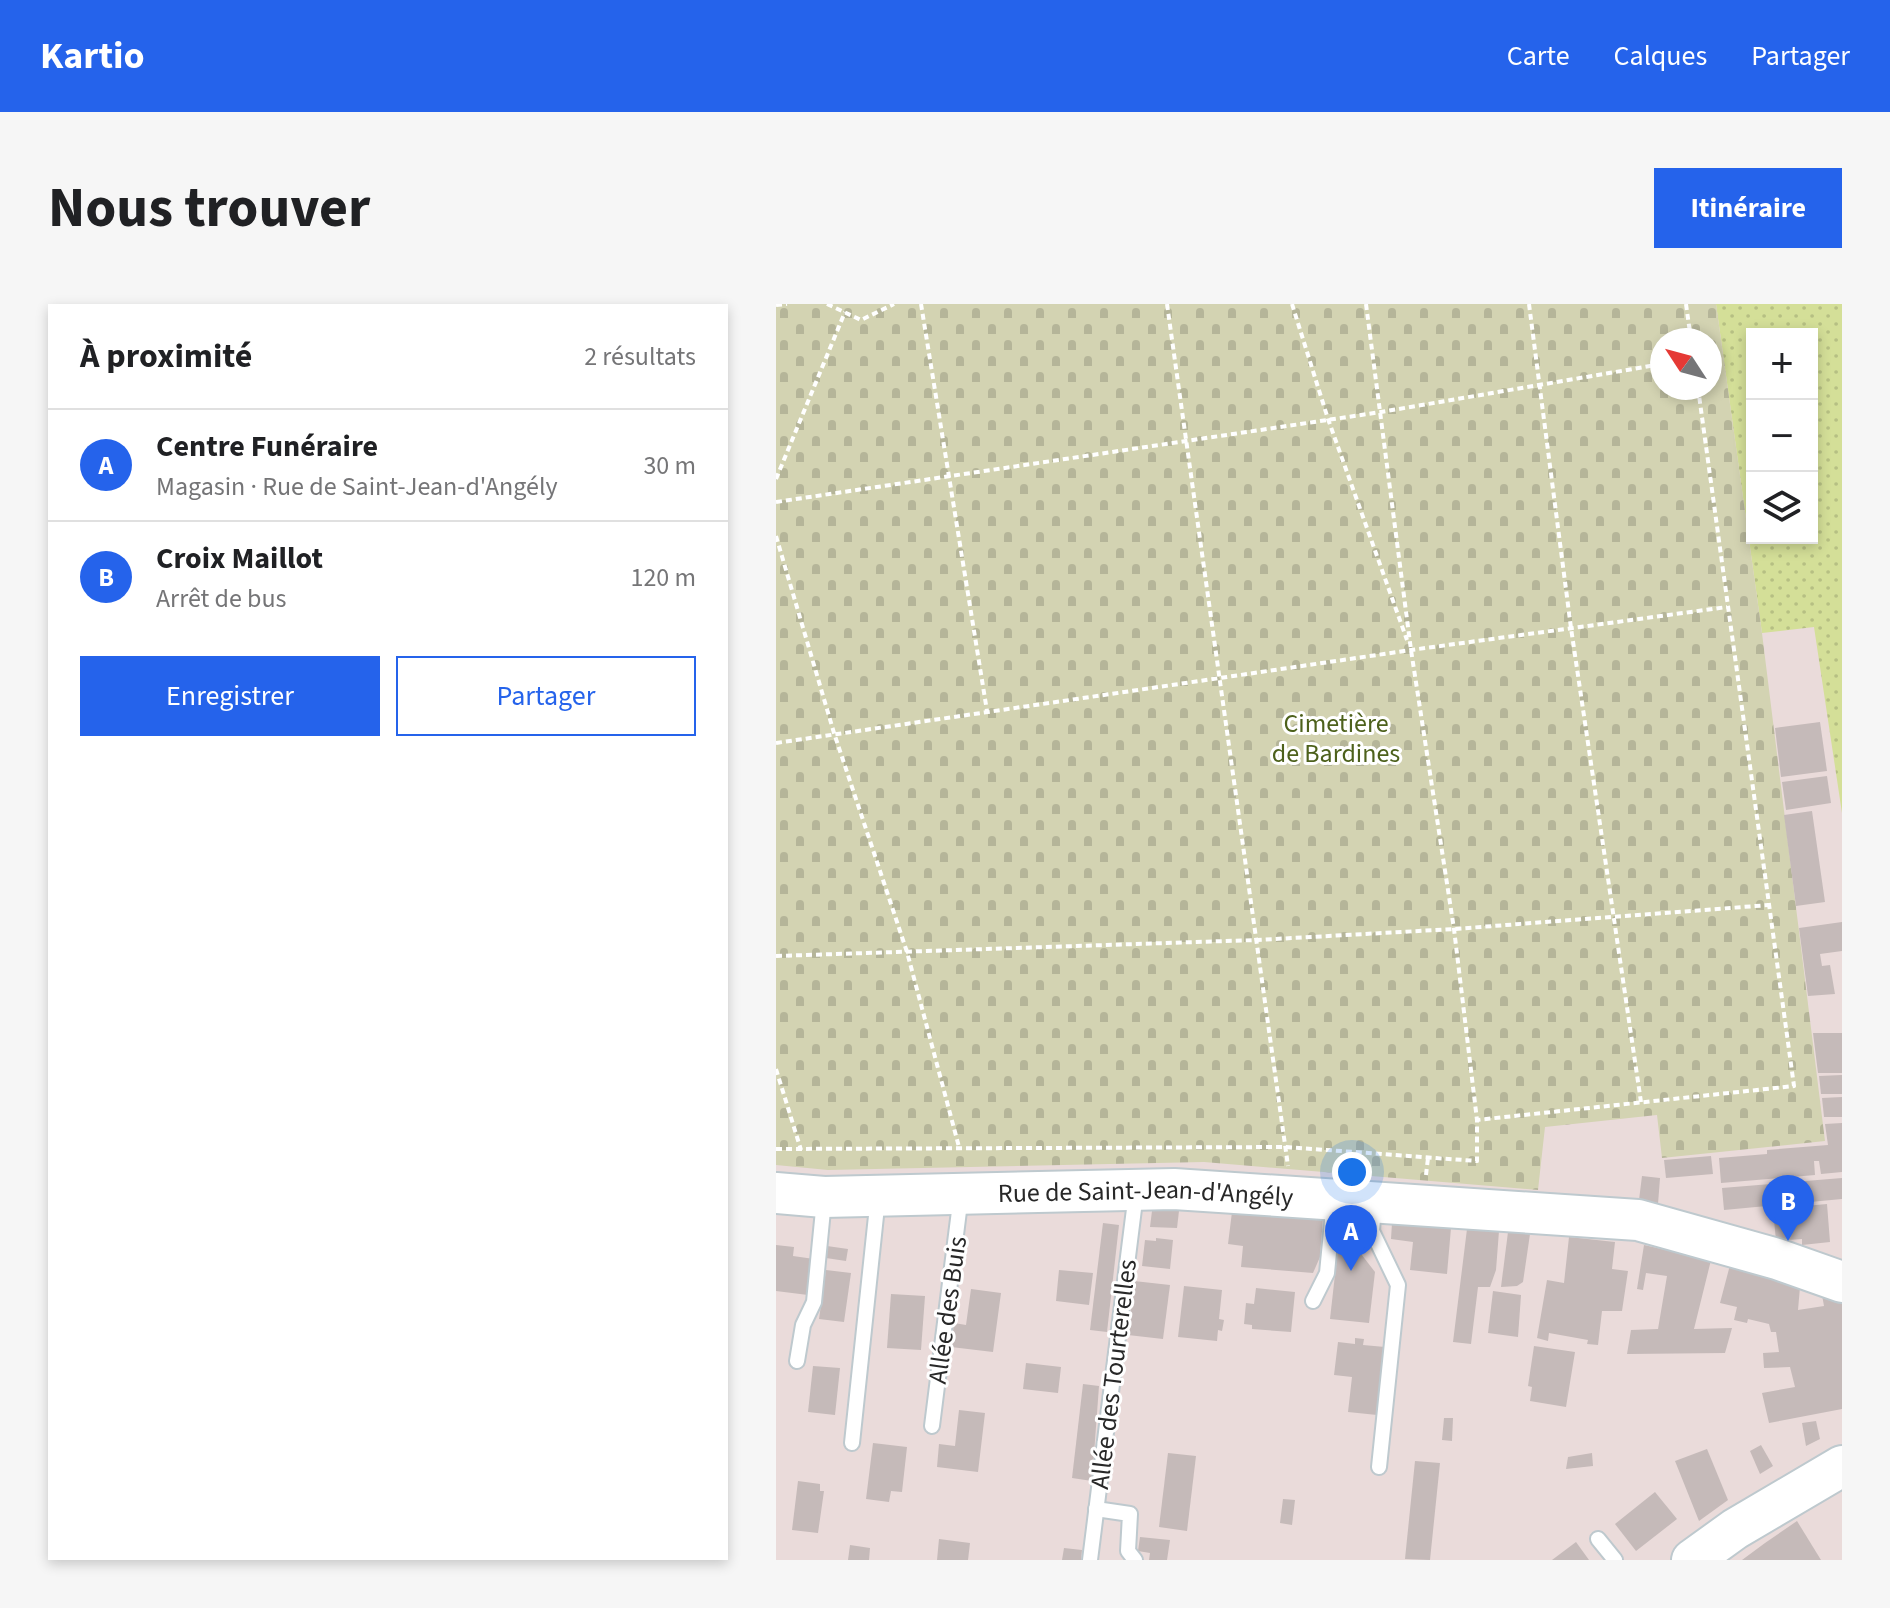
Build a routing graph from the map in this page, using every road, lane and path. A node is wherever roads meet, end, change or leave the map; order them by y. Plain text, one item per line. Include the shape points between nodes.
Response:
1 (787, 304) edge
2 (827, 304) edge
3 (894, 304) edge
4 (921, 304) edge
5 (1167, 304) edge
6 (1292, 304) edge
7 (1366, 304) edge
8 (1529, 304) edge
9 (1686, 304) edge
10 (776, 305) edge
11 (845, 312) junction
12 (1689, 328) edge
13 (1650, 366) edge
14 (1541, 385) junction
15 (1700, 400) edge
16 (1381, 412) junction
17 (1328, 419) junction
18 (1186, 439) junction
19 (949, 475) junction
20 (776, 479) edge
21 (776, 502) edge
22 (776, 536) edge
23 (1727, 607) junction
24 (1571, 628) junction
25 (1411, 650) junction
26 (1220, 677) junction
27 (987, 711) junction
28 (834, 733) junction
29 (776, 743) edge
30 (1769, 905) junction
31 (1613, 917) junction
32 (1454, 929) junction
33 (1257, 940) junction
34 (907, 952) junction
35 (776, 956) edge
36 (776, 1069) edge
37 (1641, 1102) junction
38 (1477, 1120) junction
39 (959, 1147) junction
40 (1286, 1147) junction
41 (776, 1149) edge
42 (801, 1150) junction
43 (1137, 1189) junction
44 (776, 1193) edge
45 (961, 1194) junction
46 (878, 1196) junction
47 (824, 1197) junction
48 (1288, 1197) junction
49 (1334, 1200) junction
50 (1374, 1203) junction
51 (1842, 1282) edge
52 (1313, 1301) dead end
53 (797, 1361) dead end
54 (932, 1426) dead end
55 (852, 1443) dead end
56 (1842, 1466) edge
57 (1379, 1467) dead end
58 (1096, 1509) junction
59 (1598, 1539) dead end
60 (1090, 1560) edge
61 (1135, 1560) edge
62 (1615, 1560) edge
63 (1692, 1560) edge

1 - 10 path
2 - 11 path
3 - 11 path via 861,320
4 - 19 path
5 - 18 path
6 - 17 path
7 - 16 path
8 - 14 path
9 - 12 path
11 - 20 path
13 - 14 path
14 - 16 path
14 - 24 path
15 - 23 path
16 - 17 path
16 - 25 path
17 - 18 path
17 - 25 path
18 - 19 path
18 - 26 path
19 - 21 path
19 - 27 path
22 - 28 path
23 - 24 path
23 - 30 path
24 - 25 path
24 - 31 path
25 - 26 path
25 - 32 path
26 - 27 path
26 - 33 path
27 - 28 path
28 - 29 path
28 - 34 path
30 - 31 path
30 - 37 path via 1794,1086
31 - 32 path
31 - 37 path
32 - 33 path
32 - 38 path
33 - 34 path
33 - 40 path
34 - 35 path
34 - 39 path
36 - 42 path
37 - 38 path
38 - 40 path via 1477,1161
39 - 40 path
39 - 42 path
40 - 48 path
41 - 42 path
43 - 45 main road, Rue de Saint-Jean-d'Angély
43 - 48 main road, Rue de Saint-Jean-d'Angély
43 - 58 lane, Allée des Tourterelles
44 - 47 main road, Rue de Saint-Jean-d'Angély
45 - 46 main road, Rue de Saint-Jean-d'Angély
45 - 54 lane, Allée des Buis
46 - 47 main road, Rue de Saint-Jean-d'Angély
46 - 55 lane
47 - 53 lane via 814,1302 803,1325
48 - 49 main road, Rue de Saint-Jean-d'Angély
49 - 50 main road, Rue de Saint-Jean-d'Angély
49 - 52 lane via 1327,1273
50 - 51 main road, Rue de Saint-Jean-d'Angély via 1638,1220
50 - 57 lane via 1372,1231 1398,1285
56 - 63 main road
58 - 60 lane, Allée des Tourterelles
58 - 61 lane via 1130,1514 1128,1551
59 - 62 lane

